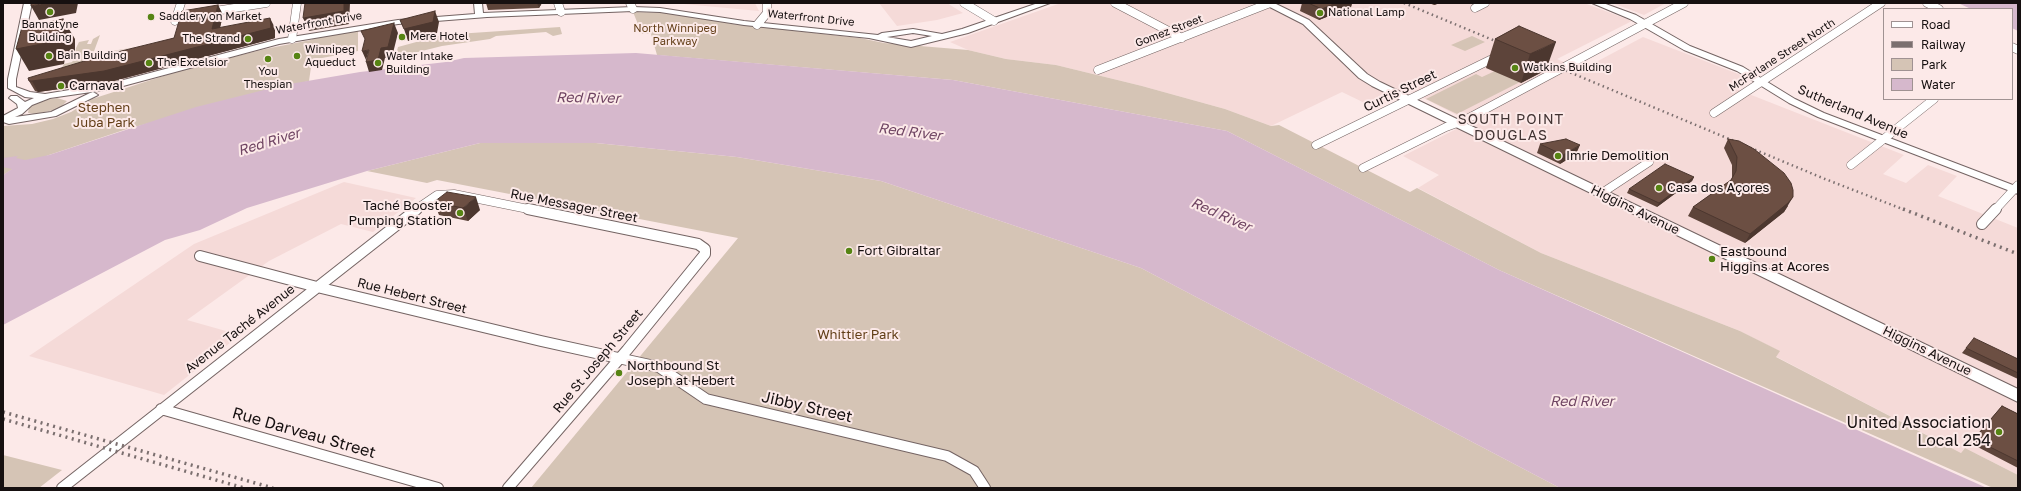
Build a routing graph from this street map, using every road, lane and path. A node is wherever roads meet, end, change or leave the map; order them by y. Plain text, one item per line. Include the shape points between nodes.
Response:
1 (28, 3) edge
2 (181, 3) edge
3 (266, 3) edge
4 (297, 3) edge
5 (478, 3) edge
6 (558, 3) edge
7 (767, 3) edge
8 (964, 3) edge
9 (1046, 3) edge
10 (1115, 3) edge
11 (1269, 3) edge
12 (1485, 3) edge
13 (1596, 3) edge
14 (1684, 3) edge
15 (1881, 3) edge
16 (1927, 3) edge
17 (237, 5) edge
18 (631, 6) edge
19 (1475, 8) dead end
20 (1938, 8) edge
21 (560, 12) junction
22 (235, 15) dead end
23 (479, 15) junction
24 (994, 21) junction
25 (1645, 24) junction
26 (758, 25) junction
27 (904, 32) junction
28 (920, 32) junction
29 (869, 36) junction
30 (947, 36) junction
31 (1182, 38) junction
32 (292, 39) junction
33 (902, 43) junction
34 (919, 43) junction
35 (1494, 58) edge
36 (1098, 70) dead end
37 (1762, 81) junction
38 (112, 86) junction
39 (57, 95) junction
40 (14, 98) dead end
41 (1409, 100) junction
42 (1933, 100) edge
43 (71, 105) junction
44 (22, 112) junction
45 (1714, 113) dead end
46 (3, 119) edge
47 (3, 123) edge
48 (1456, 123) junction
49 (1882, 140) junction
50 (1316, 145) dead end
51 (1649, 162) dead end
52 (1851, 165) dead end
53 (1363, 168) dead end
54 (2016, 189) edge
55 (1602, 193) junction
56 (437, 195) joint
57 (1982, 224) dead end
58 (705, 249) joint
59 (200, 256) dead end
60 (317, 287) junction
61 (619, 359) junction
62 (2018, 396) edge
63 (161, 409) junction
64 (62, 488) edge
65 (438, 488) edge
66 (508, 488) edge
67 (985, 488) edge

1 - 39 street via 12,88 28,95
2 - 17 street via 175,20
3 - 17 street
4 - 32 street
5 - 23 street
6 - 21 street
7 - 26 street via 767,13
8 - 24 street
9 - 24 street, Waterfront Drive
10 - 31 street
11 - 31 street, Gomez Street
11 - 41 main road, Higgins Avenue via 1306,22 1366,78
12 - 19 street
13 - 25 street, Sutherland Avenue
14 - 25 street
15 - 37 street, McFarlane Street North
16 - 20 street
17 - 22 street
18 - 21 street, Waterfront Drive
18 - 26 street, Waterfront Drive
21 - 23 street, Waterfront Drive
23 - 32 street, Waterfront Drive via 383,24
24 - 30 street, Waterfront Drive
25 - 37 street, Sutherland Avenue via 1687,48 1740,69
25 - 48 street
26 - 29 street, Waterfront Drive
27 - 28 street, Waterfront Drive
27 - 29 street, Waterfront Drive
27 - 33 street via 897,38
28 - 30 street, Waterfront Drive
28 - 34 street via 925,38
29 - 33 street, Waterfront Drive
30 - 34 street, Waterfront Drive
31 - 36 street, Gomez Street
32 - 38 street, Waterfront Drive
33 - 34 street, Waterfront Drive
35 - 41 street, Curtis Street
37 - 45 street, McFarlane Street North
37 - 49 street, Sutherland Avenue via 1804,107
38 - 39 street, Waterfront Drive
38 - 43 street, Waterfront Drive
39 - 43 street via 74,97 75,101
39 - 44 street, Waterfront Drive via 36,100
40 - 44 street via 21,103
41 - 48 main road, Higgins Avenue
41 - 50 street, Curtis Street
42 - 49 street
43 - 44 street, Waterfront Drive via 49,116
44 - 46 street, Waterfront Drive
44 - 47 street, Waterfront Drive
48 - 53 street
48 - 55 main road, Higgins Avenue
49 - 52 street
49 - 54 street, Sutherland Avenue
51 - 55 street
54 - 57 street
55 - 62 main road, Higgins Avenue
56 - 58 street, Rue Messager Street via 454,194 698,244
56 - 60 street, Avenue Taché Avenue
58 - 61 street, Rue St Joseph Street via 705,254
59 - 60 street, Rue Hebert Street
60 - 61 street, Rue Hebert Street
60 - 63 street, Avenue Taché Avenue
61 - 66 street, Rue St Joseph Street
61 - 67 street, Jibby Street via 659,367 706,399 947,456 974,471
63 - 64 street, Avenue Taché Avenue
63 - 65 street, Rue Darveau Street

